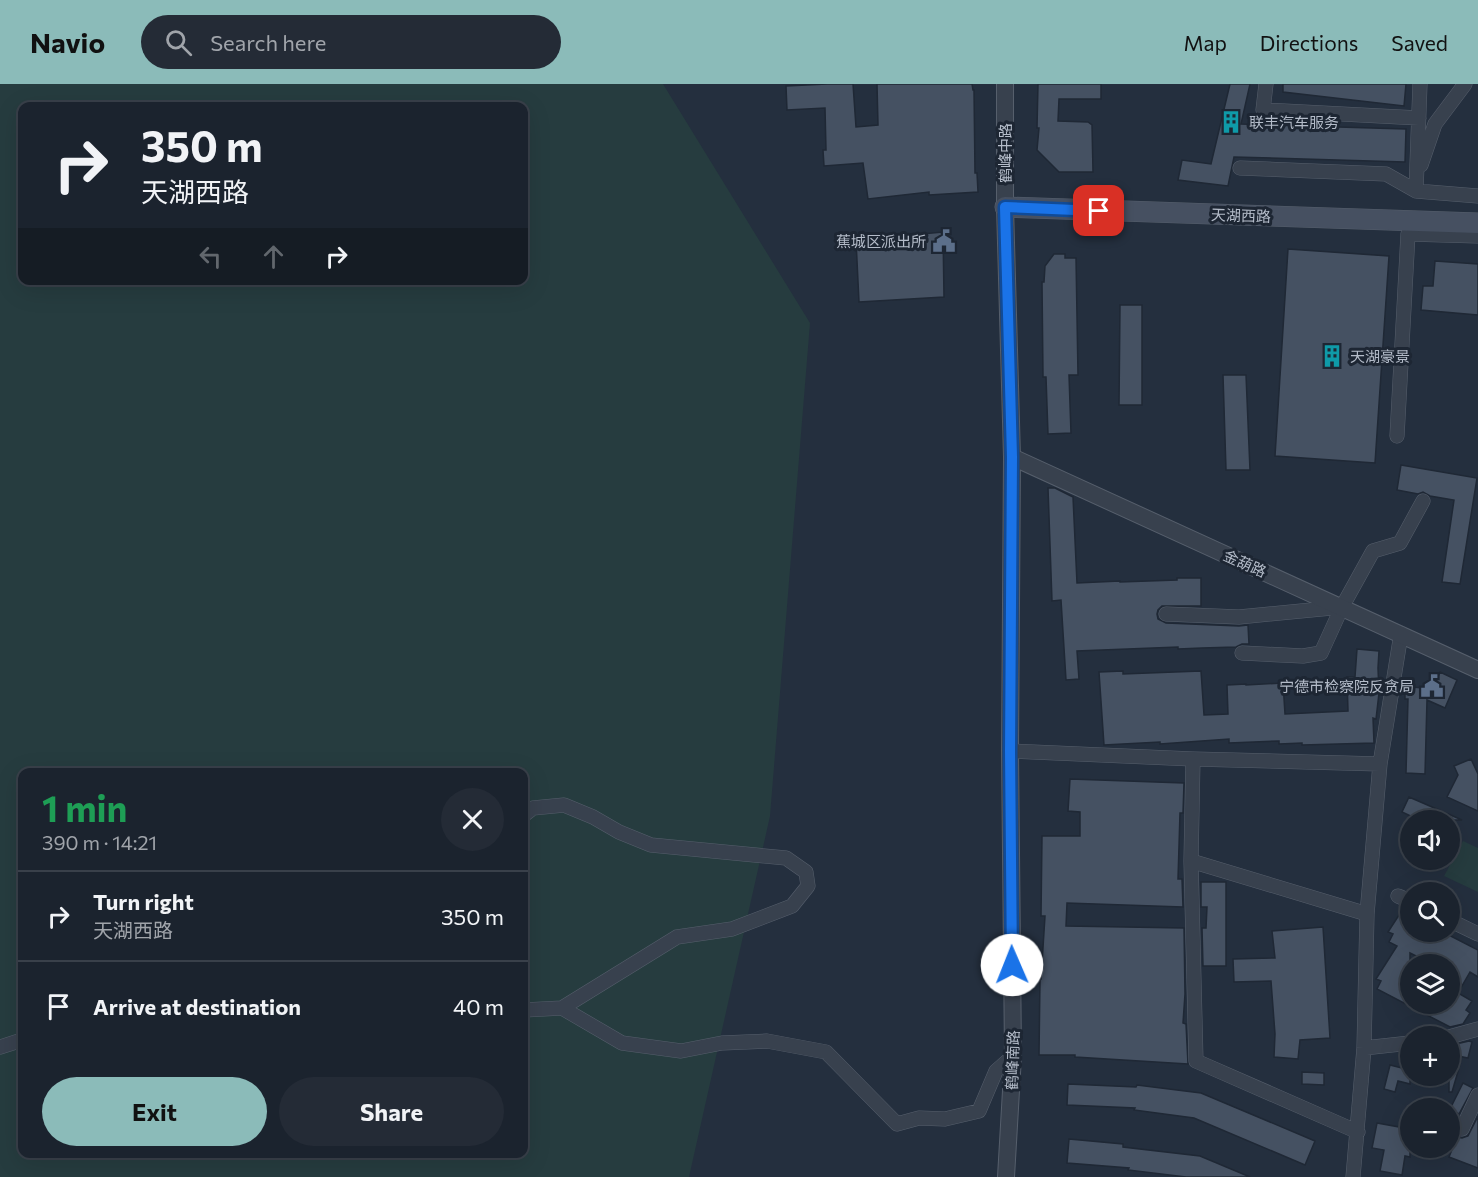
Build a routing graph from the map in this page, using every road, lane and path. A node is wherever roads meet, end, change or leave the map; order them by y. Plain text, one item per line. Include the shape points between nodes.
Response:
1 (1005, 84) edge
2 (1266, 84) edge
3 (1420, 84) edge
4 (1465, 84) edge
5 (1419, 118) junction
6 (1240, 168) dead end
7 (1416, 185) junction
8 (1478, 196) edge
9 (1005, 207) junction
10 (1478, 223) edge
11 (1478, 236) edge
12 (1397, 436) dead end
13 (1012, 457) junction
14 (1423, 501) dead end
15 (1342, 607) junction
16 (1166, 614) dead end
17 (1401, 634) junction
18 (1242, 653) dead end
19 (1478, 670) edge
20 (1010, 751) junction
21 (1193, 759) junction
22 (1380, 764) junction
23 (528, 812) edge
24 (1191, 861) junction
25 (1367, 914) junction
26 (1460, 925) edge
27 (1478, 934) edge
28 (1011, 942) joint
29 (562, 1008) junction
30 (528, 1010) edge
31 (1478, 1029) edge
32 (1460, 1033) edge
33 (18, 1041) edge
34 (1400, 1044) edge
35 (0, 1047) edge
36 (1364, 1048) junction
37 (1013, 1056) junction
38 (1478, 1095) edge
39 (1462, 1129) dead end
40 (1358, 1132) junction
41 (1006, 1177) edge
42 (1353, 1177) edge

1 - 9 street, 鹤峰中路
2 - 5 street via 1263,110
3 - 5 street
4 - 7 street via 1435,124
5 - 7 street
6 - 7 street via 1386,174
7 - 8 street
9 - 10 main road, 天湖西路
9 - 13 street, 鹤峰中路
11 - 12 street via 1408,234
13 - 15 street, 金葫路
13 - 20 street, 鹤峰中路
14 - 15 street via 1400,543 1373,551
15 - 16 street via 1239,617
15 - 17 street, 金葫路
15 - 18 street via 1321,653 1303,657
17 - 19 street, 金葫路
17 - 22 street
20 - 21 street
20 - 28 street, 鹤峰中路
21 - 22 street
21 - 24 street
22 - 25 street
23 - 29 street via 564,805 651,845 786,858 806,872 808,886 792,906 732,929 677,937
24 - 25 street
24 - 40 street via 1196,1061
25 - 36 street
26 - 27 street
28 - 37 street, 鹤峰南路
29 - 30 street
29 - 37 street via 622,1043 681,1051 722,1043 767,1041 826,1052 897,1124 979,1111 996,1071
31 - 32 street
33 - 35 street
34 - 36 street
36 - 40 street
37 - 41 street, 鹤峰南路
38 - 39 street
40 - 42 street

